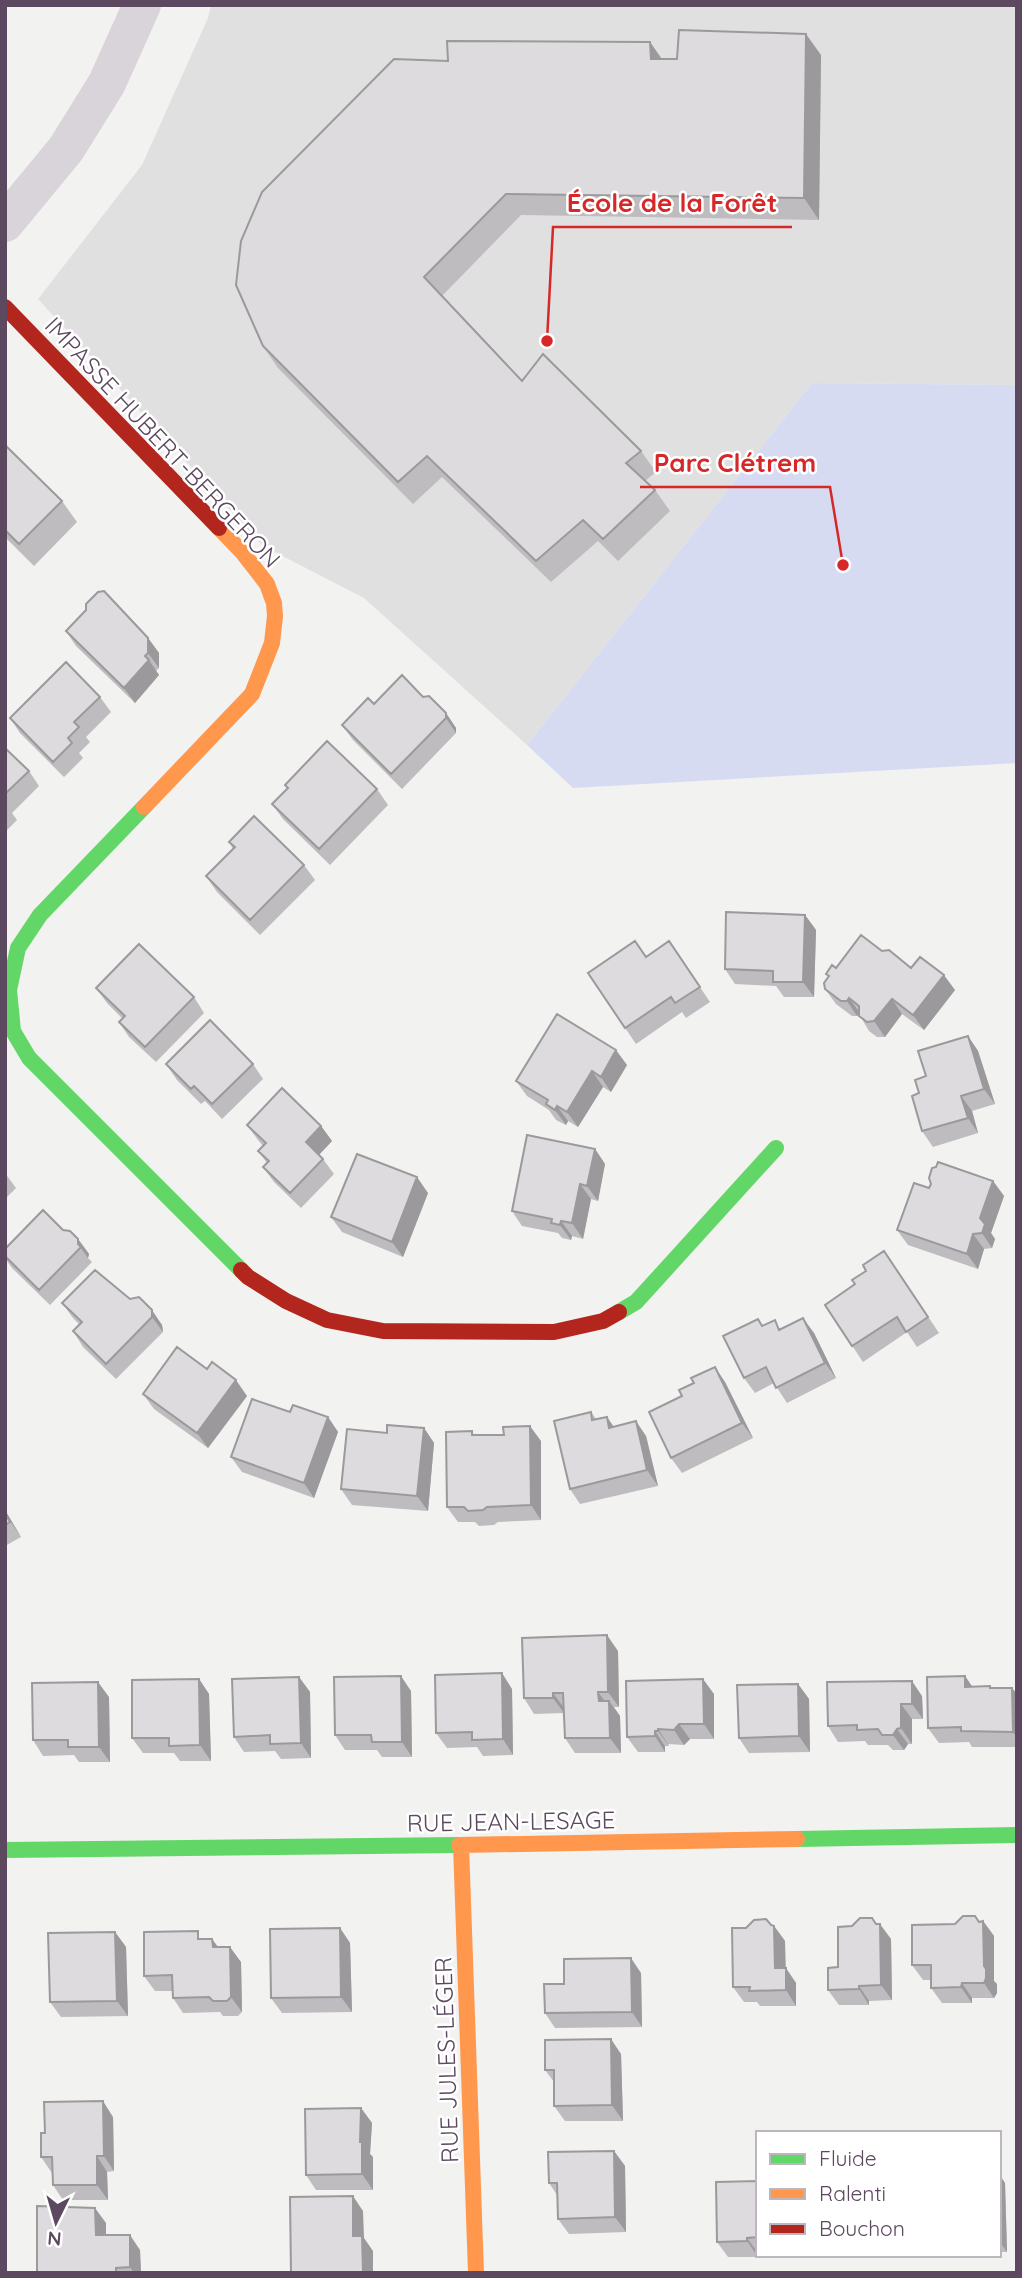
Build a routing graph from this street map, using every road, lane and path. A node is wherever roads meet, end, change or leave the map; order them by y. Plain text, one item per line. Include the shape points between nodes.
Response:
1 (142, 5) edge
2 (5, 223) edge
3 (5, 307) edge
4 (776, 1148) dead end
5 (1017, 1835) edge
6 (461, 1845) junction
7 (5, 1850) edge
8 (476, 2273) edge

1 - 2 street via 107,83 66,149
3 - 4 street, IMPASSE HUBERT-BERGERON via 243,553 269,589 276,622 270,659 252,694 40,915 18,948 9,990 13,1031 29,1058 248,1277 327,1320 383,1331 554,1332 603,1321 636,1302
5 - 6 street, RUE JEAN-LESAGE
6 - 7 street, RUE JEAN-LESAGE
6 - 8 street, RUE JULES-LÉGER

